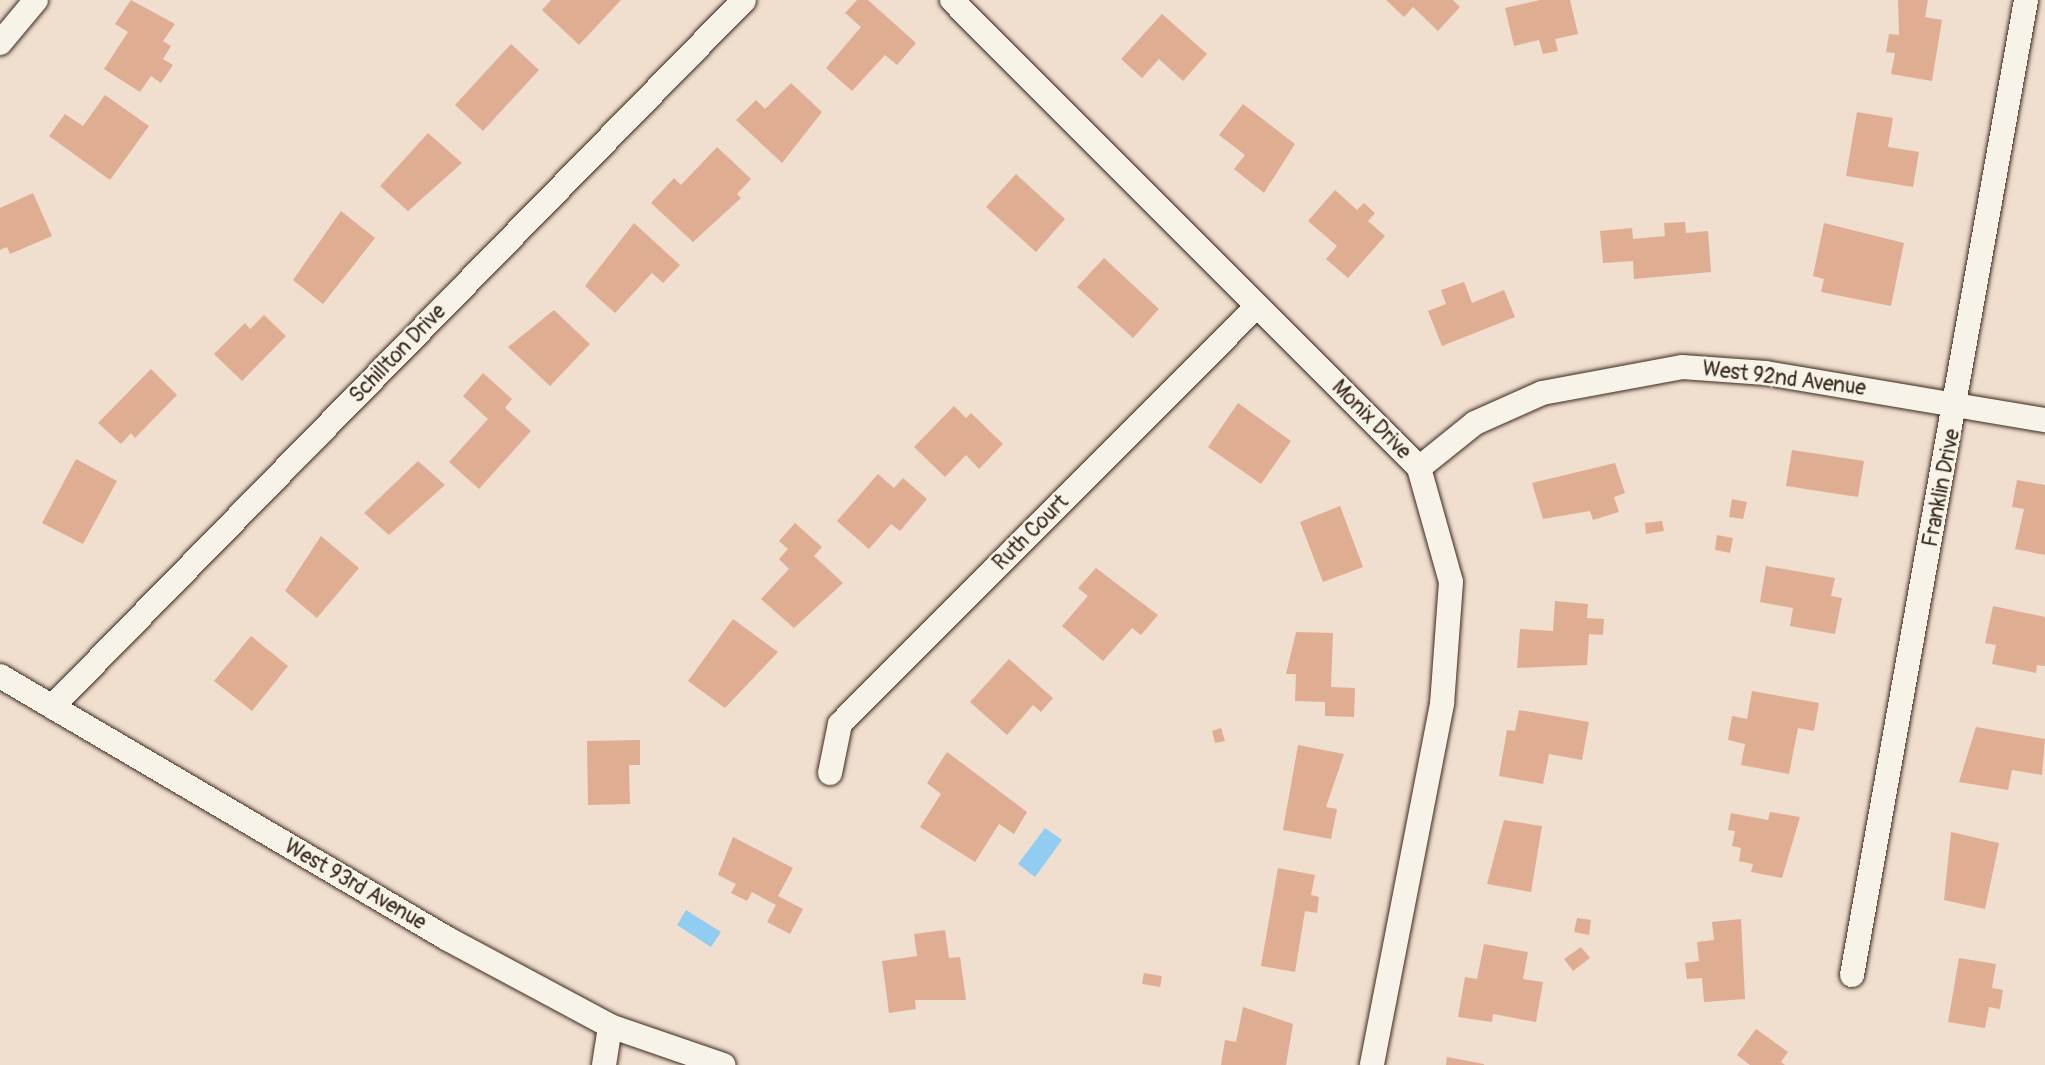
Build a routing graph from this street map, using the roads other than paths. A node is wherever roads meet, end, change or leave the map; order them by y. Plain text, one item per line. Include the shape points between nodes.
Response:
1 (36, 0) edge
2 (744, 0) edge
3 (952, 0) edge
4 (2026, 0) edge
5 (0, 43) edge
6 (1257, 306) junction
7 (1958, 404) junction
8 (2045, 420) edge
9 (1419, 468) junction
10 (0, 676) edge
11 (52, 708) junction
12 (830, 773) dead end
13 (1852, 975) dead end
14 (610, 1026) junction
15 (604, 1065) edge
16 (723, 1065) edge
17 (1372, 1065) edge

1 - 5 street
2 - 11 street, Schillton Drive
3 - 6 street, Monix Drive
4 - 7 street, Franklin Drive
6 - 9 street, Monix Drive
6 - 12 street, Ruth Court via 840,724
7 - 8 street, West 92nd Avenue
7 - 9 street, West 92nd Avenue via 1682,367 1542,393 1475,423
7 - 13 street, Franklin Drive
9 - 17 street, Monix Drive via 1451,582 1443,704
10 - 11 street, West 93rd Avenue
11 - 14 street, West 93rd Avenue
14 - 15 street
14 - 16 street, West 93rd Avenue

